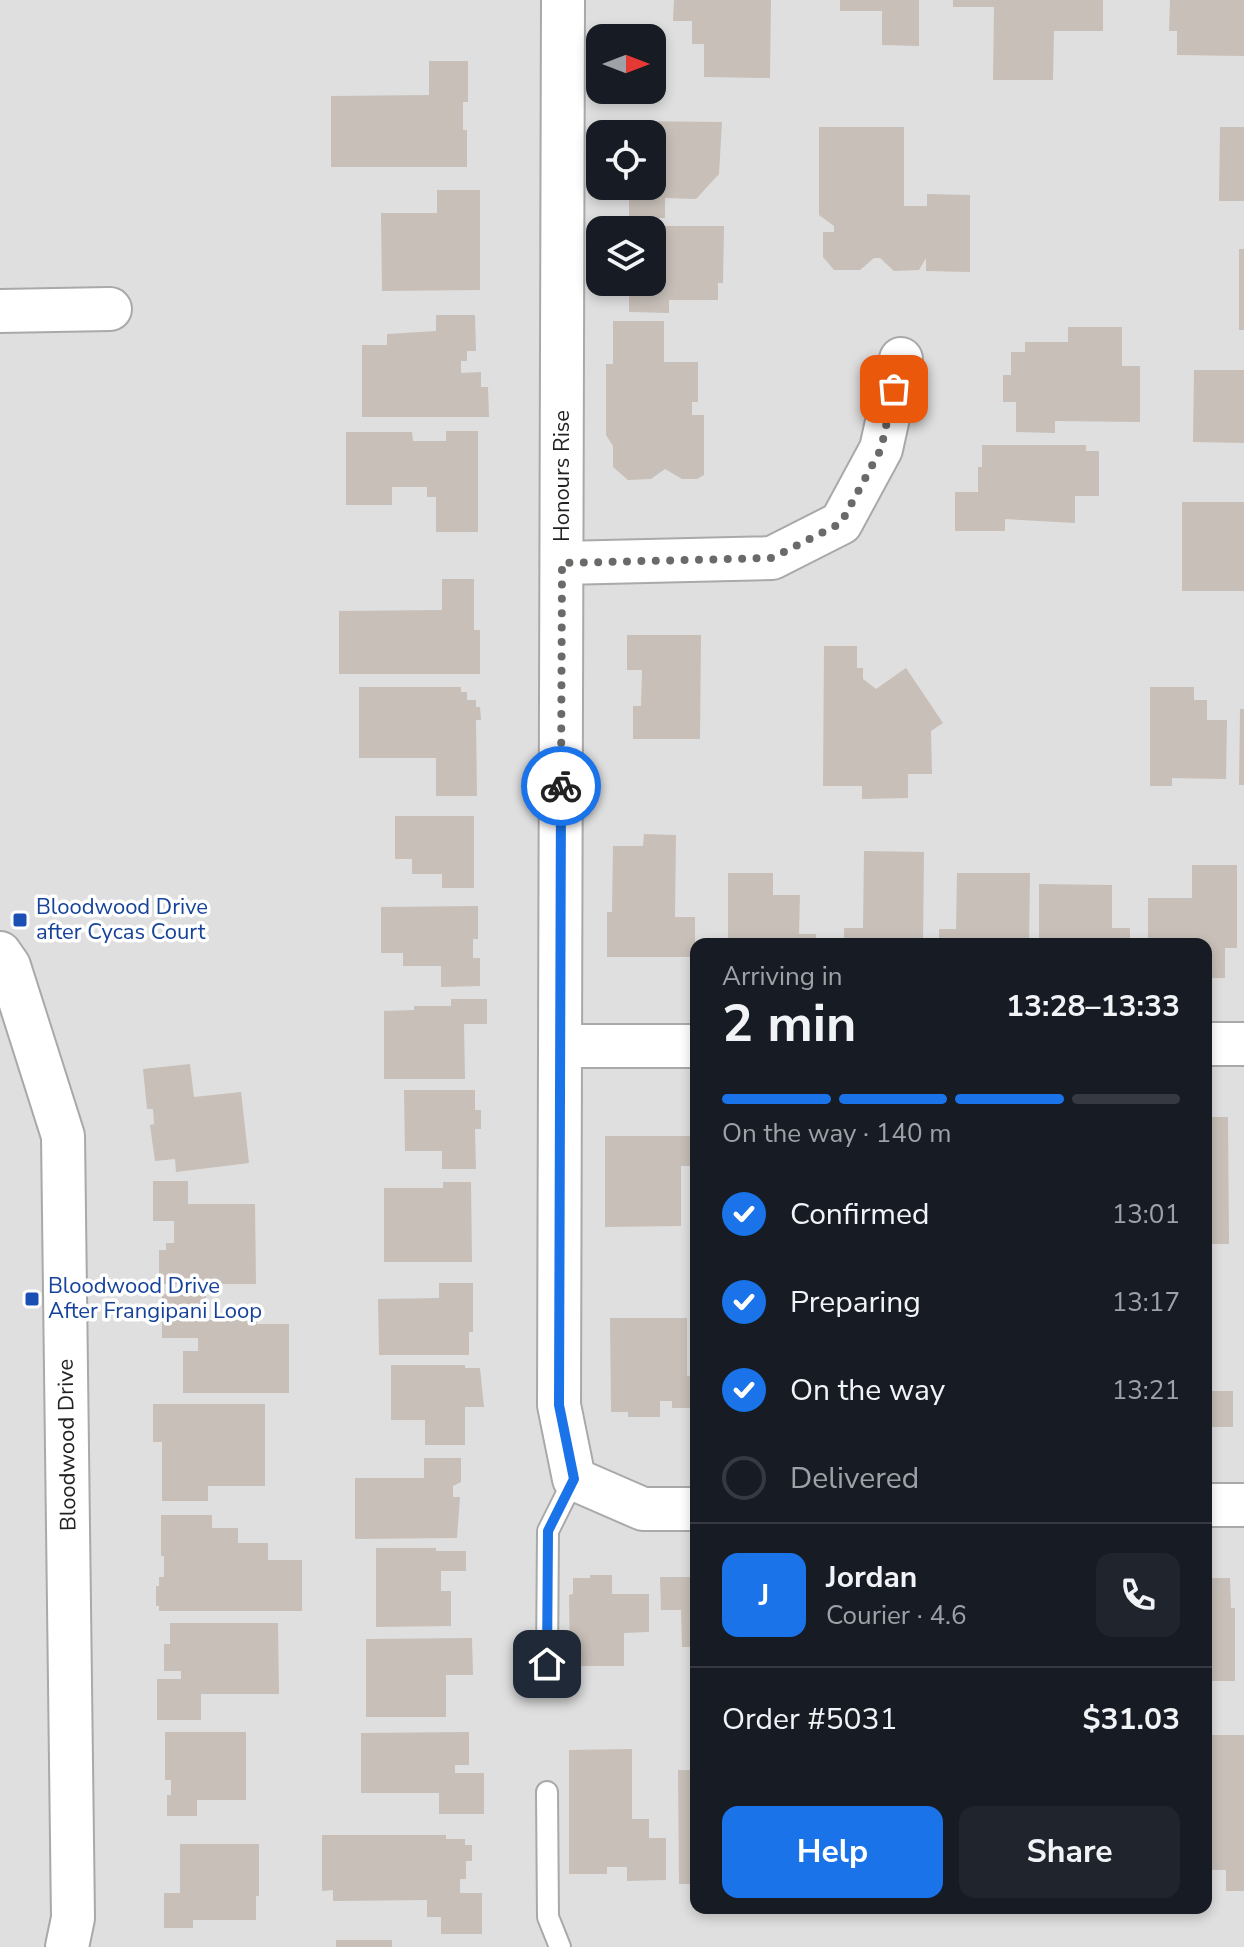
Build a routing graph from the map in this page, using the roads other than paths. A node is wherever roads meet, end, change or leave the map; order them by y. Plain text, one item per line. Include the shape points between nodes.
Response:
1 (563, 0) edge
2 (110, 309) dead end
3 (0, 311) edge
4 (901, 359) dead end
5 (562, 563) junction
6 (0, 953) edge
7 (1212, 1044) edge
8 (1244, 1044) edge
9 (560, 1046) junction
10 (690, 1046) edge
11 (574, 1479) junction
12 (1212, 1505) edge
13 (1244, 1505) edge
14 (690, 1509) edge
15 (547, 1664) dead end
16 (547, 1792) dead end
17 (67, 1947) edge
18 (560, 1947) edge

1 - 5 street, Honours Rise
2 - 3 street
4 - 5 street via 881,449 841,523 772,558
5 - 9 street, Honours Rise
6 - 17 street, Bloodwood Drive via 9,966 63,1136 73,1918
7 - 8 street
9 - 10 street
9 - 11 street, Honours Rise via 559,1405
11 - 14 street via 643,1509
11 - 15 lane via 548,1531
12 - 13 street
16 - 18 lane via 548,1917

